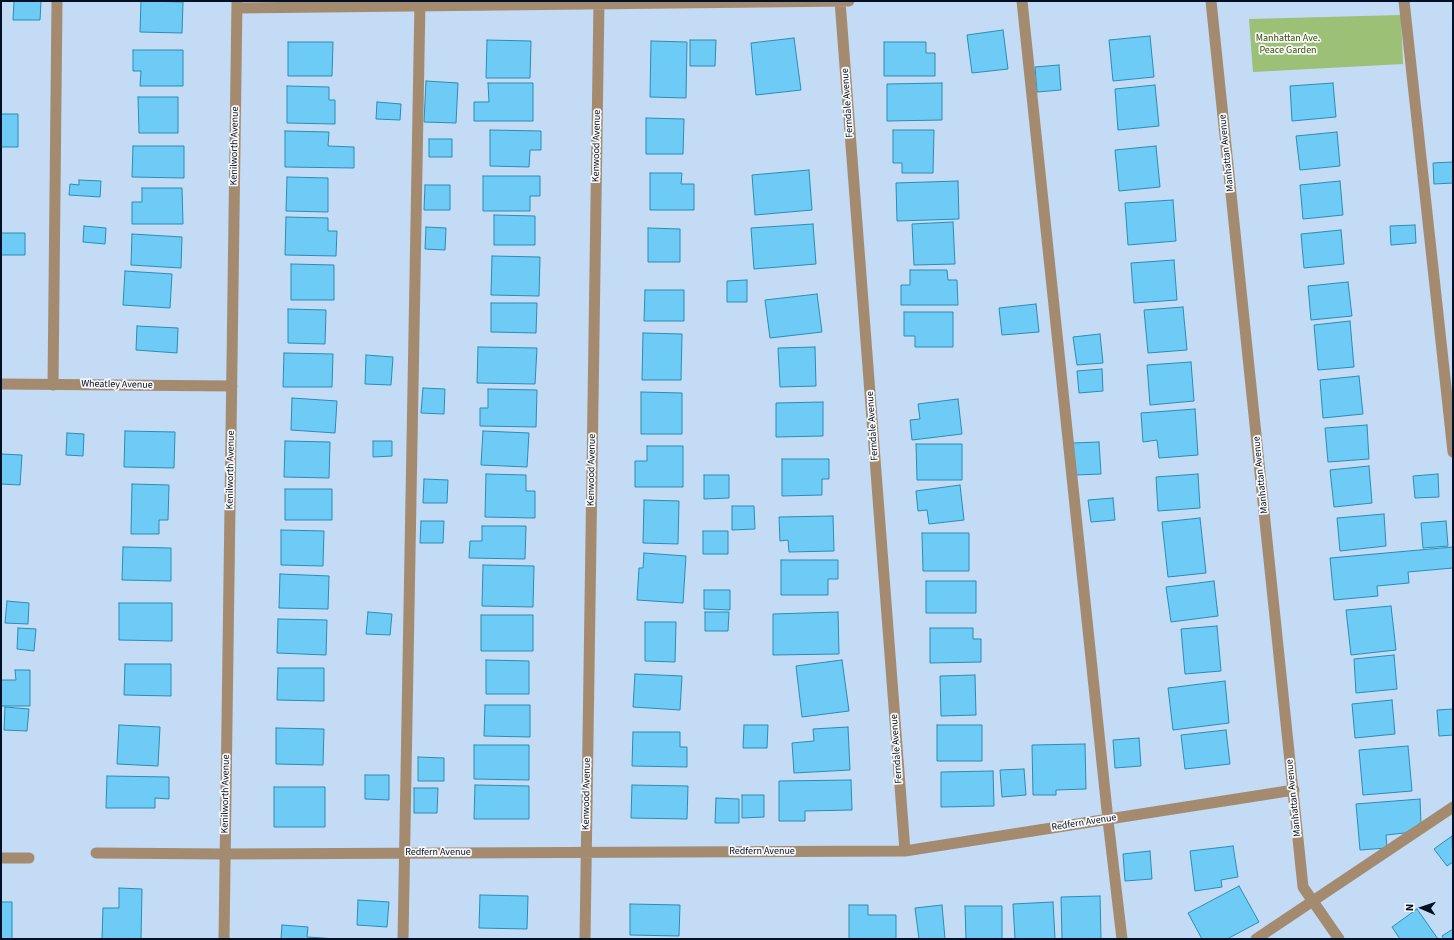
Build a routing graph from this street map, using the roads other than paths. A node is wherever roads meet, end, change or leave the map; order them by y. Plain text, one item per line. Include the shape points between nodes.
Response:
1 (57, 1) edge
2 (840, 1) edge
3 (849, 1) edge
4 (1022, 1) edge
5 (1211, 1) edge
6 (1404, 1) edge
7 (599, 2) edge
8 (237, 4) edge
9 (420, 4) edge
10 (1, 384) edge
11 (53, 385) junction
12 (232, 386) junction
13 (1453, 452) edge
14 (1294, 790) junction
15 (1453, 807) edge
16 (1108, 820) junction
17 (905, 851) junction
18 (96, 853) dead end
19 (404, 853) junction
20 (586, 853) junction
21 (225, 854) junction
22 (1, 858) edge
23 (29, 858) dead end
24 (1313, 901) junction
25 (224, 939) edge
26 (403, 939) edge
27 (585, 939) edge
28 (1122, 939) edge
29 (1256, 939) edge
30 (1339, 939) edge

1 - 11 street
2 - 3 street
2 - 7 street
2 - 17 street, Ferndale Avenue
4 - 16 street
5 - 14 street, Manhattan Avenue
6 - 13 street
7 - 9 street
7 - 20 street, Kenwood Avenue
8 - 9 street
8 - 12 street, Kenilworth Avenue
9 - 19 street
10 - 11 street, Wheatley Avenue
11 - 12 street, Wheatley Avenue
12 - 21 street, Kenilworth Avenue
14 - 16 street, Redfern Avenue
14 - 24 street, Manhattan Avenue via 1303,887
15 - 24 street
16 - 17 street, Redfern Avenue
16 - 28 street
17 - 20 street, Redfern Avenue
18 - 21 street, Redfern Avenue
19 - 20 street, Redfern Avenue
19 - 21 street, Redfern Avenue
19 - 26 street
20 - 27 street, Kenwood Avenue
21 - 25 street, Kenilworth Avenue
22 - 23 street
24 - 29 street
24 - 30 street, Manhattan Avenue

